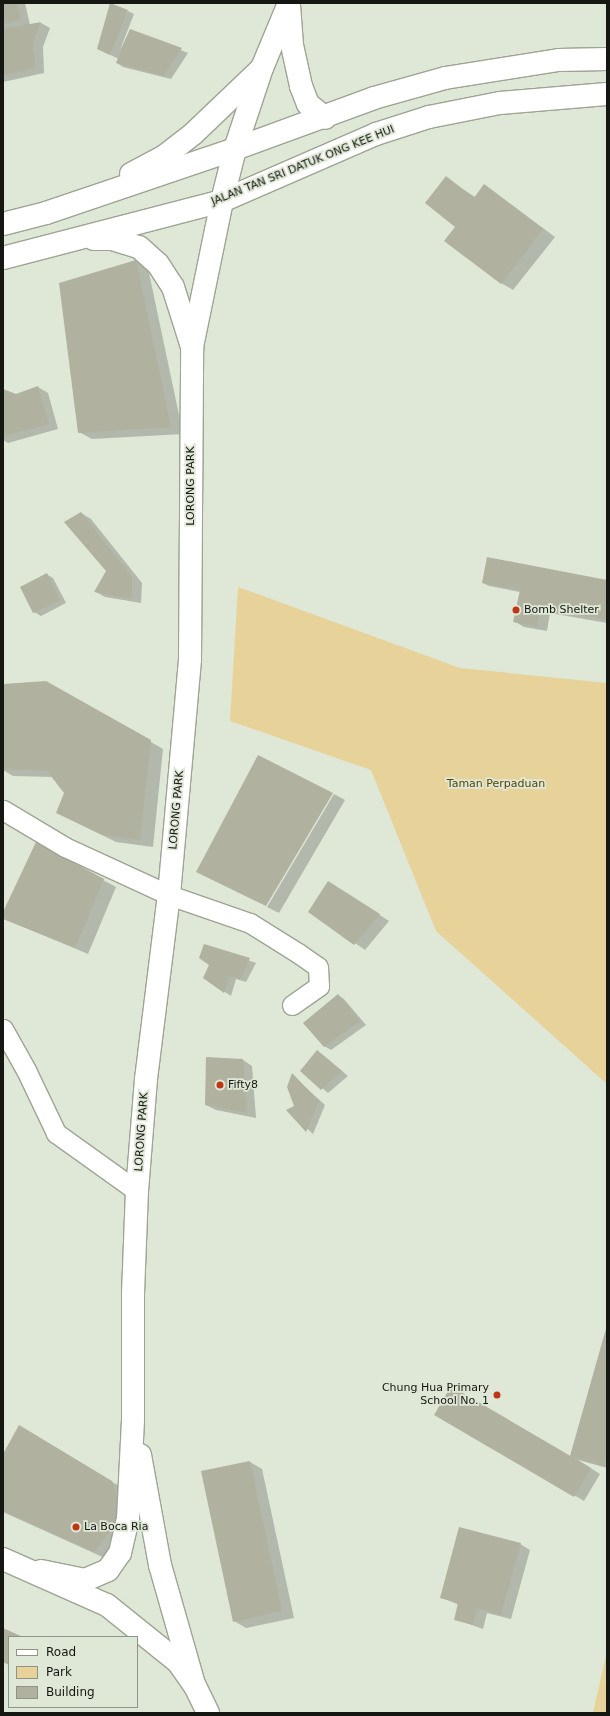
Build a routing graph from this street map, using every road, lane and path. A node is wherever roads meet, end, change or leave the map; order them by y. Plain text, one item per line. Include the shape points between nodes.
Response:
1 (289, 4) edge
2 (607, 59) edge
3 (262, 68) junction
4 (607, 94) edge
5 (325, 118) junction
6 (235, 150) junction
7 (222, 201) junction
8 (46, 213) junction
9 (3, 224) edge
10 (77, 238) junction
11 (3, 258) edge
12 (192, 347) junction
13 (3, 810) edge
14 (169, 895) junction
15 (292, 1005) dead end
16 (3, 1029) edge
17 (137, 1191) junction
18 (133, 1420) junction
19 (3, 1558) edge
20 (30, 1569) junction
21 (195, 1686) junction
22 (208, 1713) edge

1 - 3 main road, LORONG PARK
1 - 5 main road via 292,45 301,86 308,104
2 - 5 main road via 559,60 445,78 374,98
3 - 6 main road, LORONG PARK
3 - 8 main road via 193,134 166,155
4 - 7 main road, JALAN TAN SRI DATUK ONG KEE HUI via 500,103 429,117 376,134
5 - 6 main road
6 - 7 main road, LORONG PARK
6 - 8 main road
7 - 10 main road, JALAN TAN SRI DATUK ONG KEE HUI
7 - 12 main road, LORONG PARK
8 - 9 main road
10 - 11 main road, JALAN TAN SRI DATUK ONG KEE HUI
10 - 12 main road via 112,239 139,247 158,264 173,288
12 - 14 main road, LORONG PARK via 190,659
13 - 14 street via 65,847
14 - 15 street via 250,923 318,967 319,986
14 - 17 main road, LORONG PARK via 146,1079
16 - 17 street via 56,1133
17 - 18 main road, LORONG PARK via 133,1294
18 - 20 main road via 128,1519 120,1553 108,1570 85,1580
18 - 21 main road via 160,1565
19 - 20 main road
20 - 21 main road via 107,1605 178,1662
21 - 22 main road

